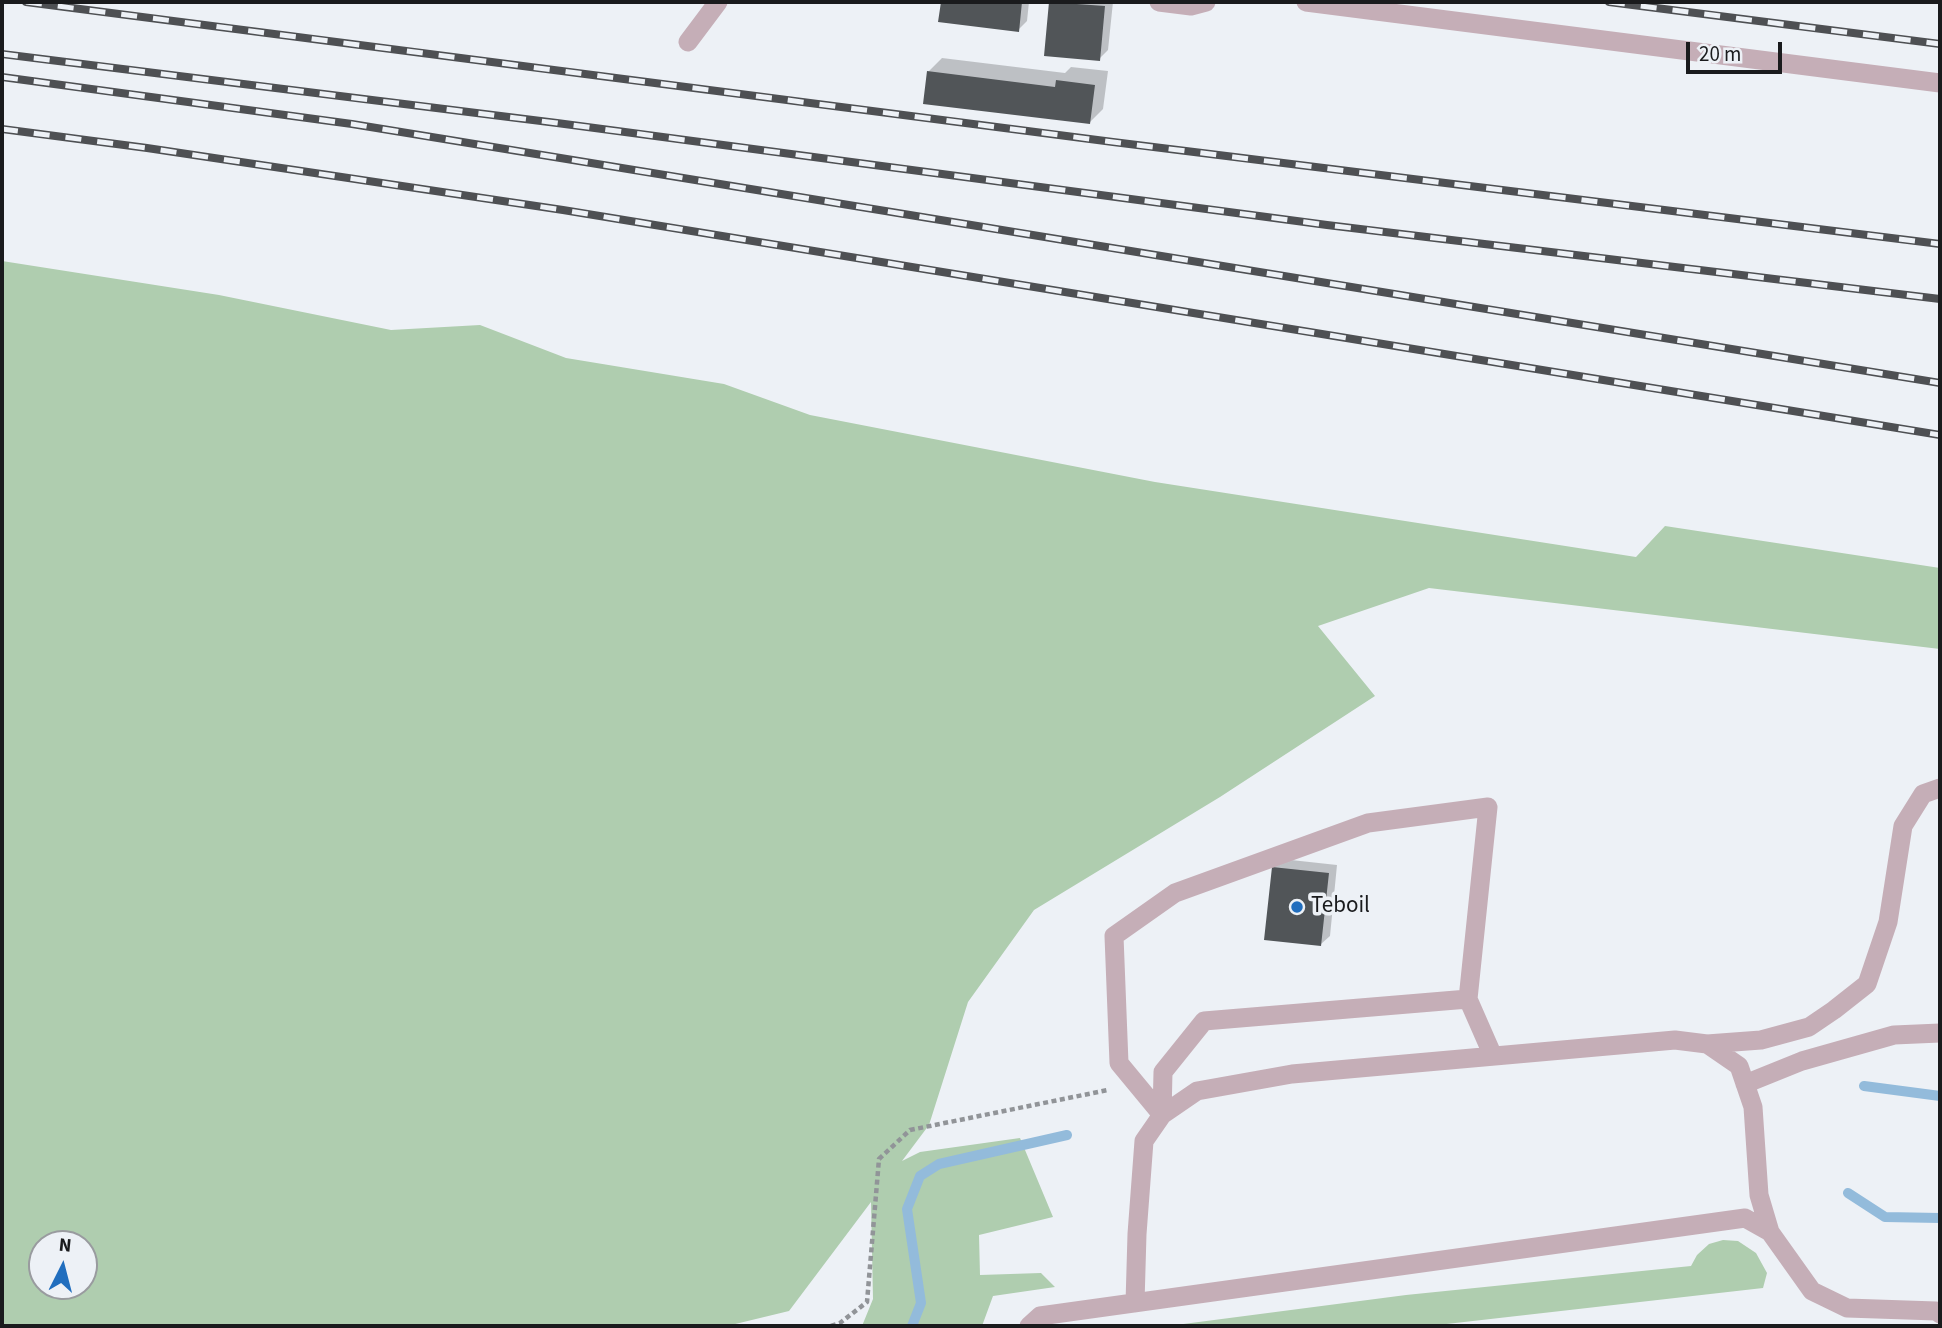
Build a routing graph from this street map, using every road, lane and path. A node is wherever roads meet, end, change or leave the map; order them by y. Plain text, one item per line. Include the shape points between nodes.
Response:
1 (718, 2) edge
2 (1159, 2) edge
3 (1206, 2) edge
4 (1306, 2) edge
5 (688, 42) dead end
6 (1940, 83) edge
7 (1940, 788) edge
8 (1468, 999) junction
9 (1940, 1033) edge
10 (1707, 1044) junction
11 (1493, 1056) junction
12 (1136, 1084) junction
13 (1745, 1084) junction
14 (1162, 1115) junction
15 (1770, 1232) junction
16 (1135, 1303) junction
17 (1940, 1314) edge
18 (831, 1326) edge
19 (1029, 1326) edge

1 - 5 lane
2 - 3 lane via 1191,6
4 - 6 lane
7 - 10 lane via 1923,794 1903,826 1888,922 1867,984 1809,1027 1761,1040
8 - 11 lane
8 - 12 lane via 1489,807 1368,823 1175,893 1114,936 1119,1063
8 - 14 lane via 1203,1021 1163,1072
9 - 13 lane via 1894,1035 1801,1061
10 - 11 lane via 1675,1040
10 - 13 lane via 1739,1066
11 - 14 lane via 1292,1074 1197,1091
12 - 14 lane
12 - 18 path via 909,1130 879,1159 867,1303
13 - 15 lane via 1753,1107 1759,1195
14 - 16 lane via 1144,1141
15 - 16 lane via 1745,1218
15 - 17 lane via 1812,1291 1824,1297 1847,1308
16 - 19 lane via 1040,1316

